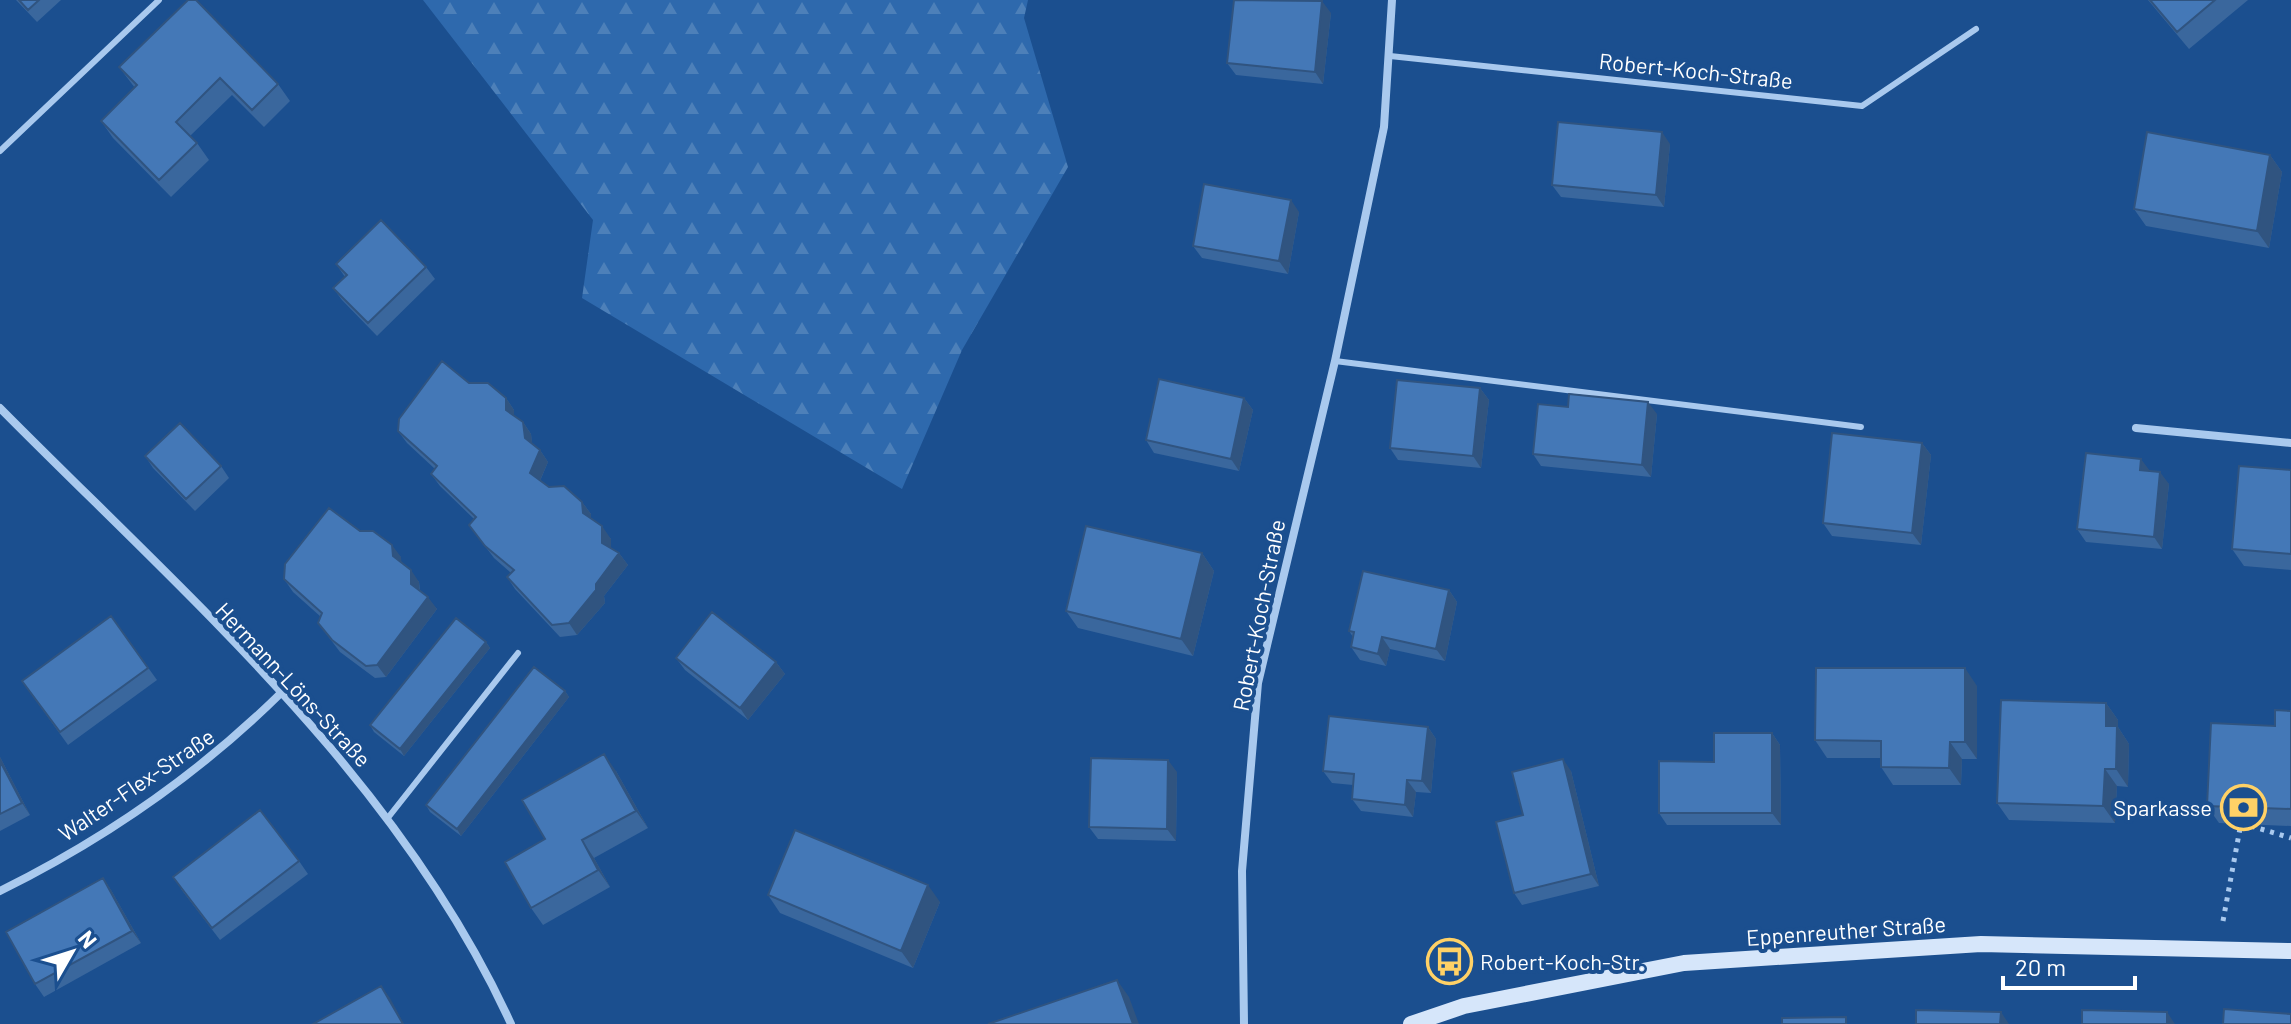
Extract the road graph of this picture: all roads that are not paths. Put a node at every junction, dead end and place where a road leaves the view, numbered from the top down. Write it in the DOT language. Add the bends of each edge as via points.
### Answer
graph roads {
  1 [pos="159,0"];
  2 [pos="1392,0"];
  3 [pos="1976,29"];
  4 [pos="1390,56"];
  5 [pos="0,151"];
  6 [pos="1335,361"];
  7 [pos="0,408"];
  8 [pos="1861,427"];
  9 [pos="2136,428"];
  10 [pos="2291,443"];
  11 [pos="518,653"];
  12 [pos="282,692"];
  13 [pos="387,819"];
  14 [pos="0,891"];
  15 [pos="2291,951"];
  16 [pos="511,1024"];
  17 [pos="1244,1024"];
  18 [pos="1411,1024"];
  1 -- 5 [label="lane"];
  2 -- 4 [label="street, Robert-Koch-Straße"];
  3 -- 4 [label="lane, Robert-Koch-Straße" via="1862,106"];
  4 -- 6 [label="street, Robert-Koch-Straße" via="1384,127"];
  6 -- 8 [label="lane"];
  6 -- 17 [label="street, Robert-Koch-Straße" via="1258,683 1242,871"];
  7 -- 12 [label="street, Hermann-Löns-Straße"];
  9 -- 10 [label="street"];
  11 -- 13 [label="lane"];
  12 -- 13 [label="street, Hermann-Löns-Straße"];
  12 -- 14 [label="street, Walter-Flex-Straße" via="236,737 137,811"];
  13 -- 16 [label="street, Hermann-Löns-Straße" via="463,932"];
  15 -- 18 [label="main road, Eppenreuther Straße" via="1981,944 1684,963 1464,1006"];
}
